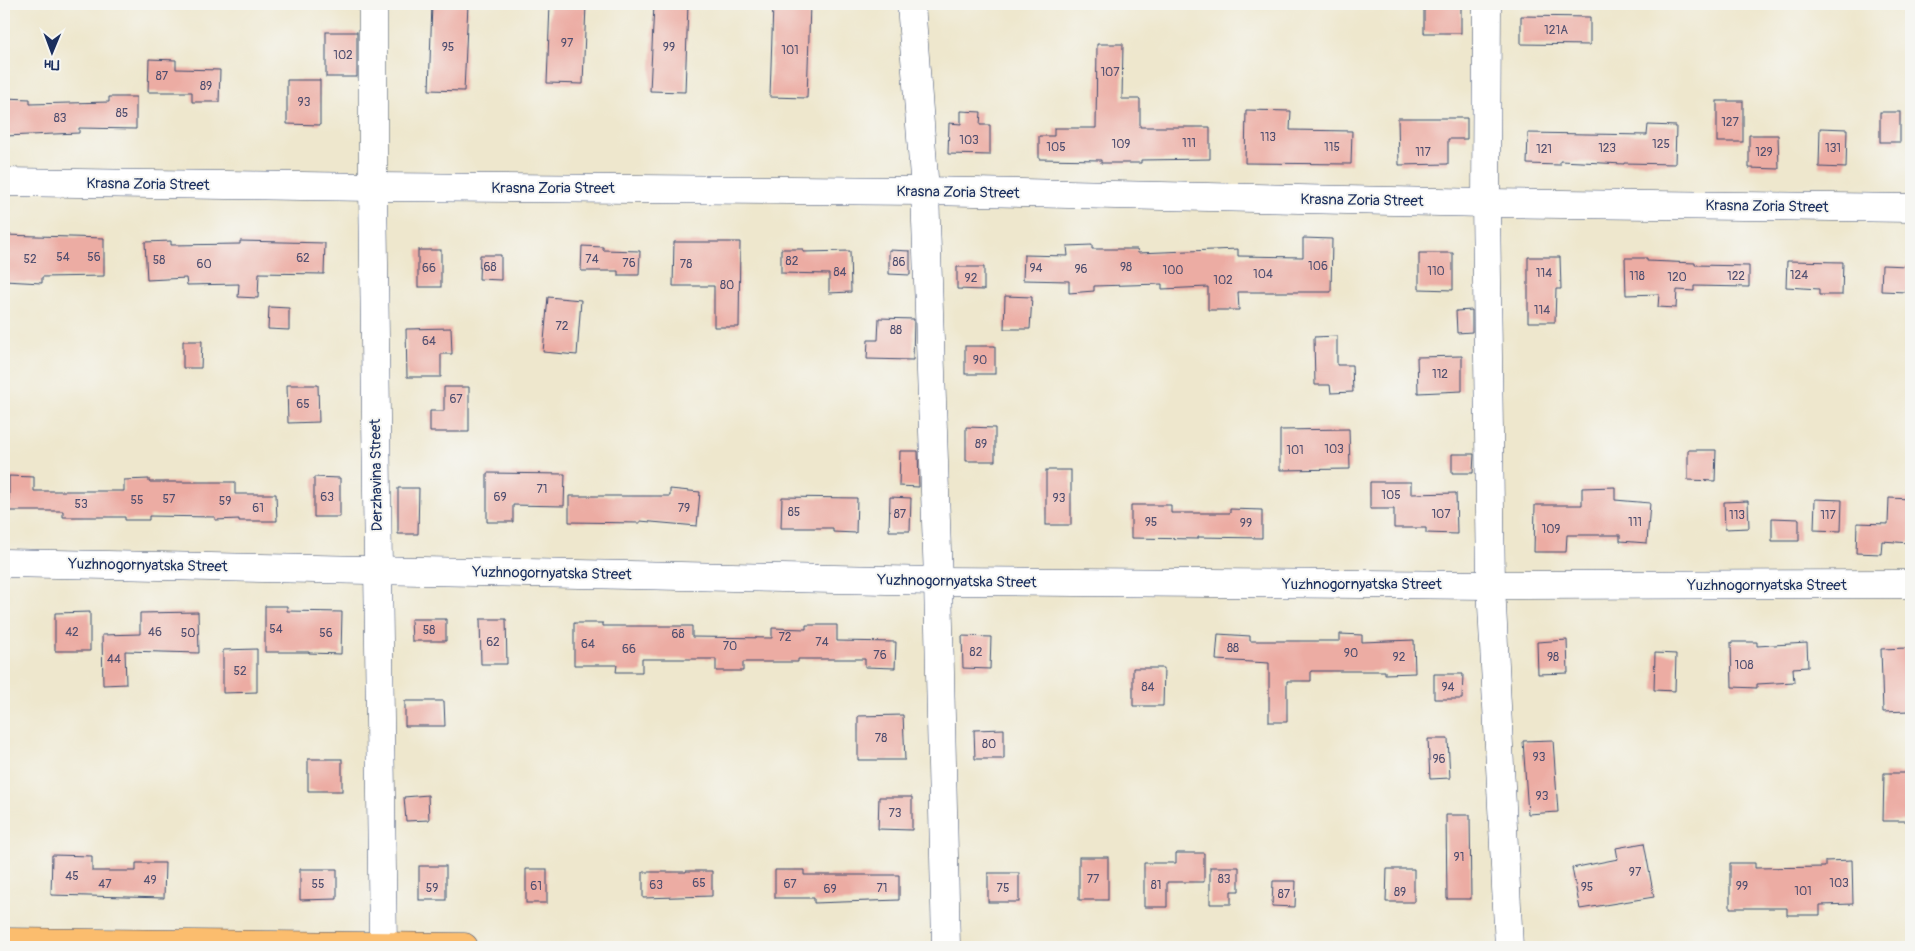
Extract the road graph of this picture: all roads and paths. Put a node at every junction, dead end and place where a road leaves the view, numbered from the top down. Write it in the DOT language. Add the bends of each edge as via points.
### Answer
graph roads {
  1 [pos="373,4"];
  2 [pos="911,4"];
  3 [pos="1487,4"];
  4 [pos="4,182"];
  5 [pos="373,187"];
  6 [pos="925,191"];
  7 [pos="1486,203"];
  8 [pos="1911,208"];
  9 [pos="4,563"];
  10 [pos="378,570"];
  11 [pos="938,581"];
  12 [pos="1911,584"];
  13 [pos="1491,585"];
  14 [pos="4,942"];
  15 [pos="383,947"];
  16 [pos="464,947"];
  17 [pos="946,947"];
  18 [pos="1509,947"];
  1 -- 5 [label="street, Derzhavina Street"];
  2 -- 6 [label="street"];
  3 -- 7 [label="street"];
  4 -- 5 [label="street, Krasna Zoria Street"];
  5 -- 6 [label="street, Krasna Zoria Street"];
  5 -- 10 [label="street, Derzhavina Street"];
  6 -- 7 [label="street, Krasna Zoria Street"];
  6 -- 11 [label="street"];
  7 -- 8 [label="street, Krasna Zoria Street"];
  7 -- 13 [label="street"];
  9 -- 10 [label="street, Yuzhnogornyatska Street"];
  10 -- 11 [label="street, Yuzhnogornyatska Street"];
  10 -- 15 [label="street, Derzhavina Street"];
  11 -- 13 [label="street, Yuzhnogornyatska Street"];
  11 -- 17 [label="street"];
  12 -- 13 [label="street, Yuzhnogornyatska Street"];
  13 -- 18 [label="street"];
  14 -- 15 [label="main road"];
  15 -- 16 [label="main road"];
}
